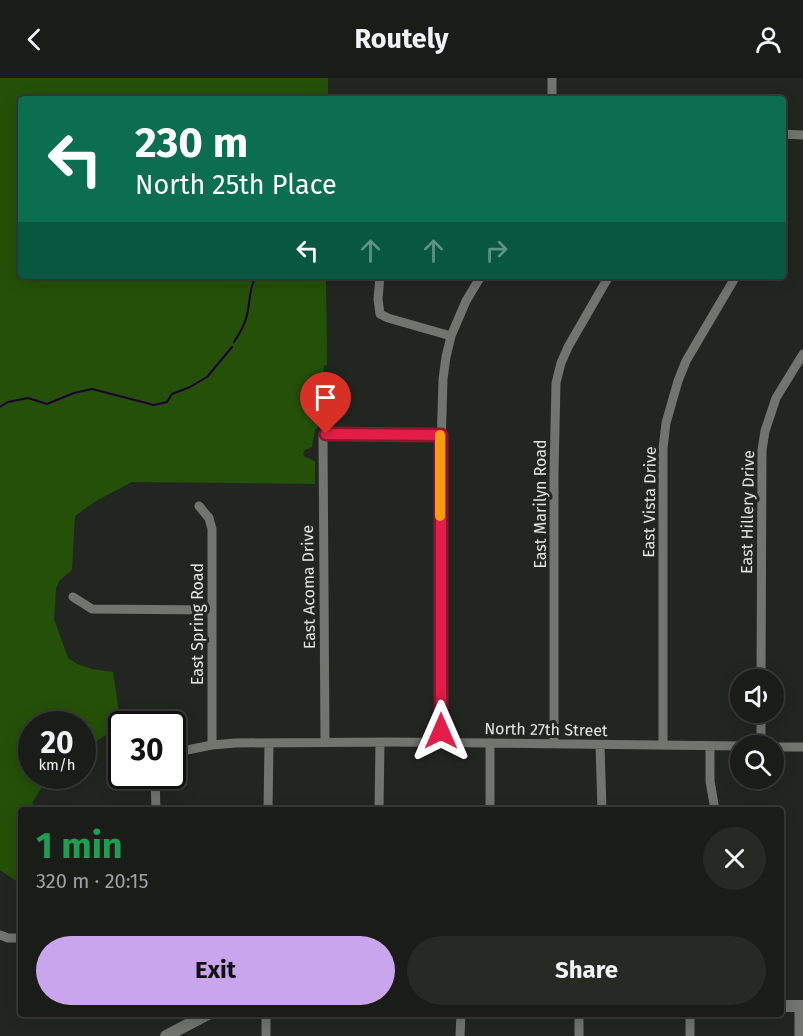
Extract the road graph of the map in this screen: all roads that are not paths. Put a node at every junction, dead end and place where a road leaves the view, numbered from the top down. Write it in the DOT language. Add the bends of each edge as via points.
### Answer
graph roads {
  1 [pos="552,78"];
  2 [pos="552,96"];
  3 [pos="786,135"];
  4 [pos="803,135"];
  5 [pos="380,279"];
  6 [pos="479,279"];
  7 [pos="607,279"];
  8 [pos="734,279"];
  9 [pos="451,336"];
  10 [pos="803,354"];
  11 [pos="441,435"];
  12 [pos="200,506"];
  13 [pos="73,597"];
  14 [pos="212,610"];
  15 [pos="761,669"];
  16 [pos="325,742"];
  17 [pos="380,742"];
  18 [pos="441,742"];
  19 [pos="269,743"];
  20 [pos="490,743"];
  21 [pos="554,744"];
  22 [pos="600,744"];
  23 [pos="212,745"];
  24 [pos="663,746"];
  25 [pos="710,746"];
  26 [pos="730,746"];
  27 [pos="784,747"];
  28 [pos="803,747"];
  29 [pos="186,750"];
  30 [pos="155,789"];
  31 [pos="156,807"];
  32 [pos="268,807"];
  33 [pos="379,807"];
  34 [pos="490,807"];
  35 [pos="602,807"];
  36 [pos="714,807"];
  37 [pos="0,935"];
  38 [pos="18,938"];
  39 [pos="784,1006"];
  40 [pos="801,1006"];
  41 [pos="201,1017"];
  42 [pos="266,1017"];
  43 [pos="461,1017"];
  44 [pos="579,1017"];
  45 [pos="690,1017"];
  46 [pos="166,1036"];
  47 [pos="266,1036"];
  48 [pos="460,1036"];
  49 [pos="579,1036"];
  50 [pos="690,1036"];
  51 [pos="799,1036"];
  1 -- 2 [label="street"];
  3 -- 4 [label="street"];
  5 -- 9 [label="street" via="380,314"];
  6 -- 9 [label="street"];
  7 -- 21 [label="street, East Marilyn Road" via="568,347 556,383"];
  8 -- 24 [label="street, East Vista Drive" via="686,361 666,423"];
  9 -- 11 [label="street" via="443,379"];
  10 -- 15 [label="street, East Hillery Drive" via="776,398 762,450"];
  11 -- 16 [label="street, East Acoma Drive" via="323,437"];
  11 -- 18 [label="street"];
  12 -- 14 [label="street, East Spring Road" via="212,529"];
  13 -- 14 [label="street" via="92,609"];
  14 -- 23 [label="street, East Spring Road"];
  16 -- 17 [label="street, North 27th Street"];
  16 -- 19 [label="street, North 27th Street"];
  17 -- 18 [label="street, North 27th Street"];
  17 -- 33 [label="street"];
  18 -- 20 [label="street, North 27th Street"];
  19 -- 23 [label="street, North 27th Street"];
  19 -- 32 [label="street"];
  20 -- 21 [label="street, North 27th Street"];
  20 -- 34 [label="street"];
  21 -- 22 [label="street, North 27th Street"];
  22 -- 24 [label="street, North 27th Street"];
  22 -- 35 [label="street"];
  23 -- 29 [label="street, North 27th Street"];
  24 -- 25 [label="street, North 27th Street"];
  25 -- 26 [label="street, North 27th Street"];
  25 -- 36 [label="street"];
  27 -- 28 [label="street"];
  30 -- 31 [label="street"];
  37 -- 38 [label="street"];
  39 -- 40 [label="street"];
  40 -- 51 [label="street"];
  41 -- 46 [label="street"];
  42 -- 47 [label="street"];
  43 -- 48 [label="street"];
  44 -- 49 [label="street"];
  45 -- 50 [label="street"];
}
